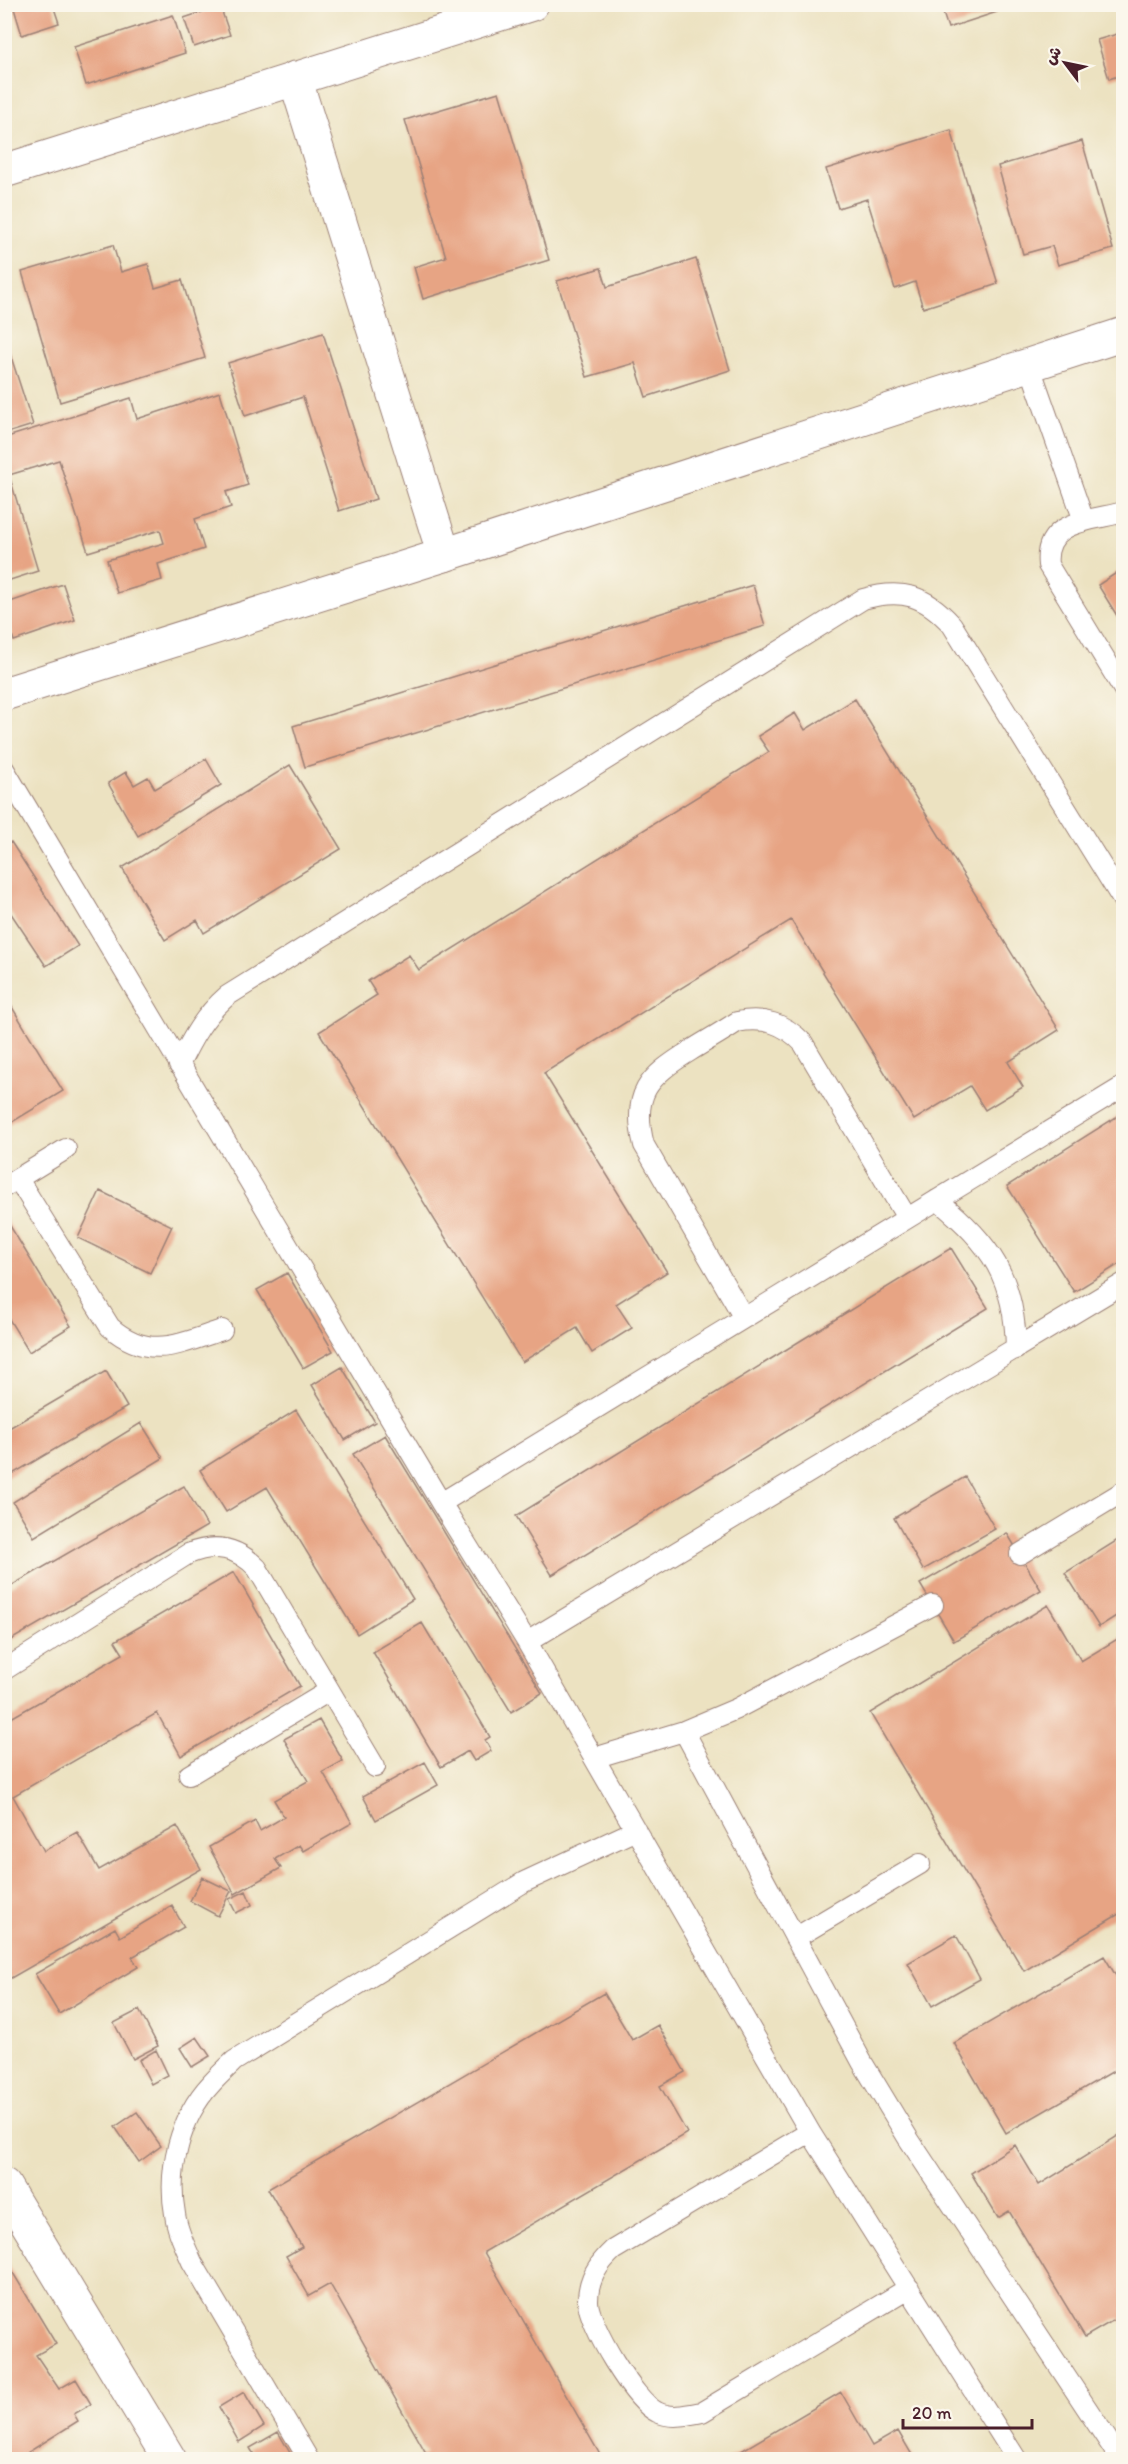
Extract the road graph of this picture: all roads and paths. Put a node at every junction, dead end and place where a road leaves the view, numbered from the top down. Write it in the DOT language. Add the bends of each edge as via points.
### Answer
graph roads {
  1 [pos="532,4"];
  2 [pos="295,78"];
  3 [pos="4,171"];
  4 [pos="1124,334"];
  5 [pos="1029,364"];
  6 [pos="1124,512"];
  7 [pos="1084,521"];
  8 [pos="444,555"];
  9 [pos="1124,690"];
  10 [pos="4,694"];
  11 [pos="4,769"];
  12 [pos="1124,902"];
  13 [pos="179,1065"];
  14 [pos="1124,1086"];
  15 [pos="66,1149"];
  16 [pos="11,1183"];
  17 [pos="937,1200"];
  18 [pos="907,1218"];
  19 [pos="1124,1283"];
  20 [pos="744,1318"];
  21 [pos="222,1330"];
  22 [pos="1016,1349"];
  23 [pos="1124,1491"];
  24 [pos="441,1503"];
  25 [pos="1020,1554"];
  26 [pos="933,1605"];
  27 [pos="527,1642"];
  28 [pos="4,1670"];
  29 [pos="329,1692"];
  30 [pos="684,1731"];
  31 [pos="594,1758"];
  32 [pos="375,1767"];
  33 [pos="189,1774"];
  34 [pos="636,1830"];
  35 [pos="920,1864"];
  36 [pos="795,1938"];
  37 [pos="810,2132"];
  38 [pos="4,2185"];
  39 [pos="909,2288"];
  40 [pos="170,2460"];
  41 [pos="309,2460"];
  42 [pos="1017,2460"];
  43 [pos="1121,2460"];
  1 -- 2 [label="street"];
  2 -- 3 [label="street"];
  2 -- 8 [label="street"];
  4 -- 5 [label="street"];
  5 -- 7 [label="lane"];
  5 -- 8 [label="street"];
  6 -- 7 [label="lane"];
  7 -- 9 [label="lane" via="1055,534 1046,553 1048,565"];
  8 -- 10 [label="street"];
  11 -- 13 [label="lane"];
  12 -- 13 [label="lane" via="951,625 922,599 883,594 863,599 227,996 200,1024"];
  13 -- 24 [label="lane"];
  14 -- 17 [label="lane"];
  15 -- 16 [label="lane"];
  16 -- 21 [label="lane" via="110,1327 122,1337 137,1345 170,1347"];
  17 -- 18 [label="lane"];
  17 -- 22 [label="lane" via="976,1234 991,1254 1011,1300"];
  18 -- 20 [label="lane"];
  18 -- 20 [label="lane" via="803,1043 792,1032 752,1019 737,1022 690,1050 650,1080 641,1104 639,1129 644,1145"];
  19 -- 22 [label="lane"];
  20 -- 24 [label="lane"];
  22 -- 27 [label="lane"];
  23 -- 25 [label="lane"];
  24 -- 27 [label="lane"];
  26 -- 30 [label="lane" via="736,1709"];
  27 -- 31 [label="lane"];
  28 -- 29 [label="lane" via="188,1554 218,1547 247,1557 257,1568"];
  29 -- 32 [label="lane"];
  29 -- 33 [label="lane"];
  30 -- 31 [label="lane"];
  30 -- 36 [label="lane"];
  31 -- 34 [label="lane"];
  34 -- 37 [label="lane"];
  34 -- 41 [label="lane" via="524,1882 234,2061 209,2085 190,2114 178,2146 172,2179 174,2213 181,2238"];
  35 -- 36 [label="lane"];
  36 -- 43 [label="lane" via="908,2138"];
  37 -- 39 [label="lane"];
  37 -- 39 [label="lane" via="613,2250 594,2273 588,2294 590,2317 634,2392 657,2412 671,2416 702,2412"];
  38 -- 40 [label="street"];
  39 -- 42 [label="lane"];
}
